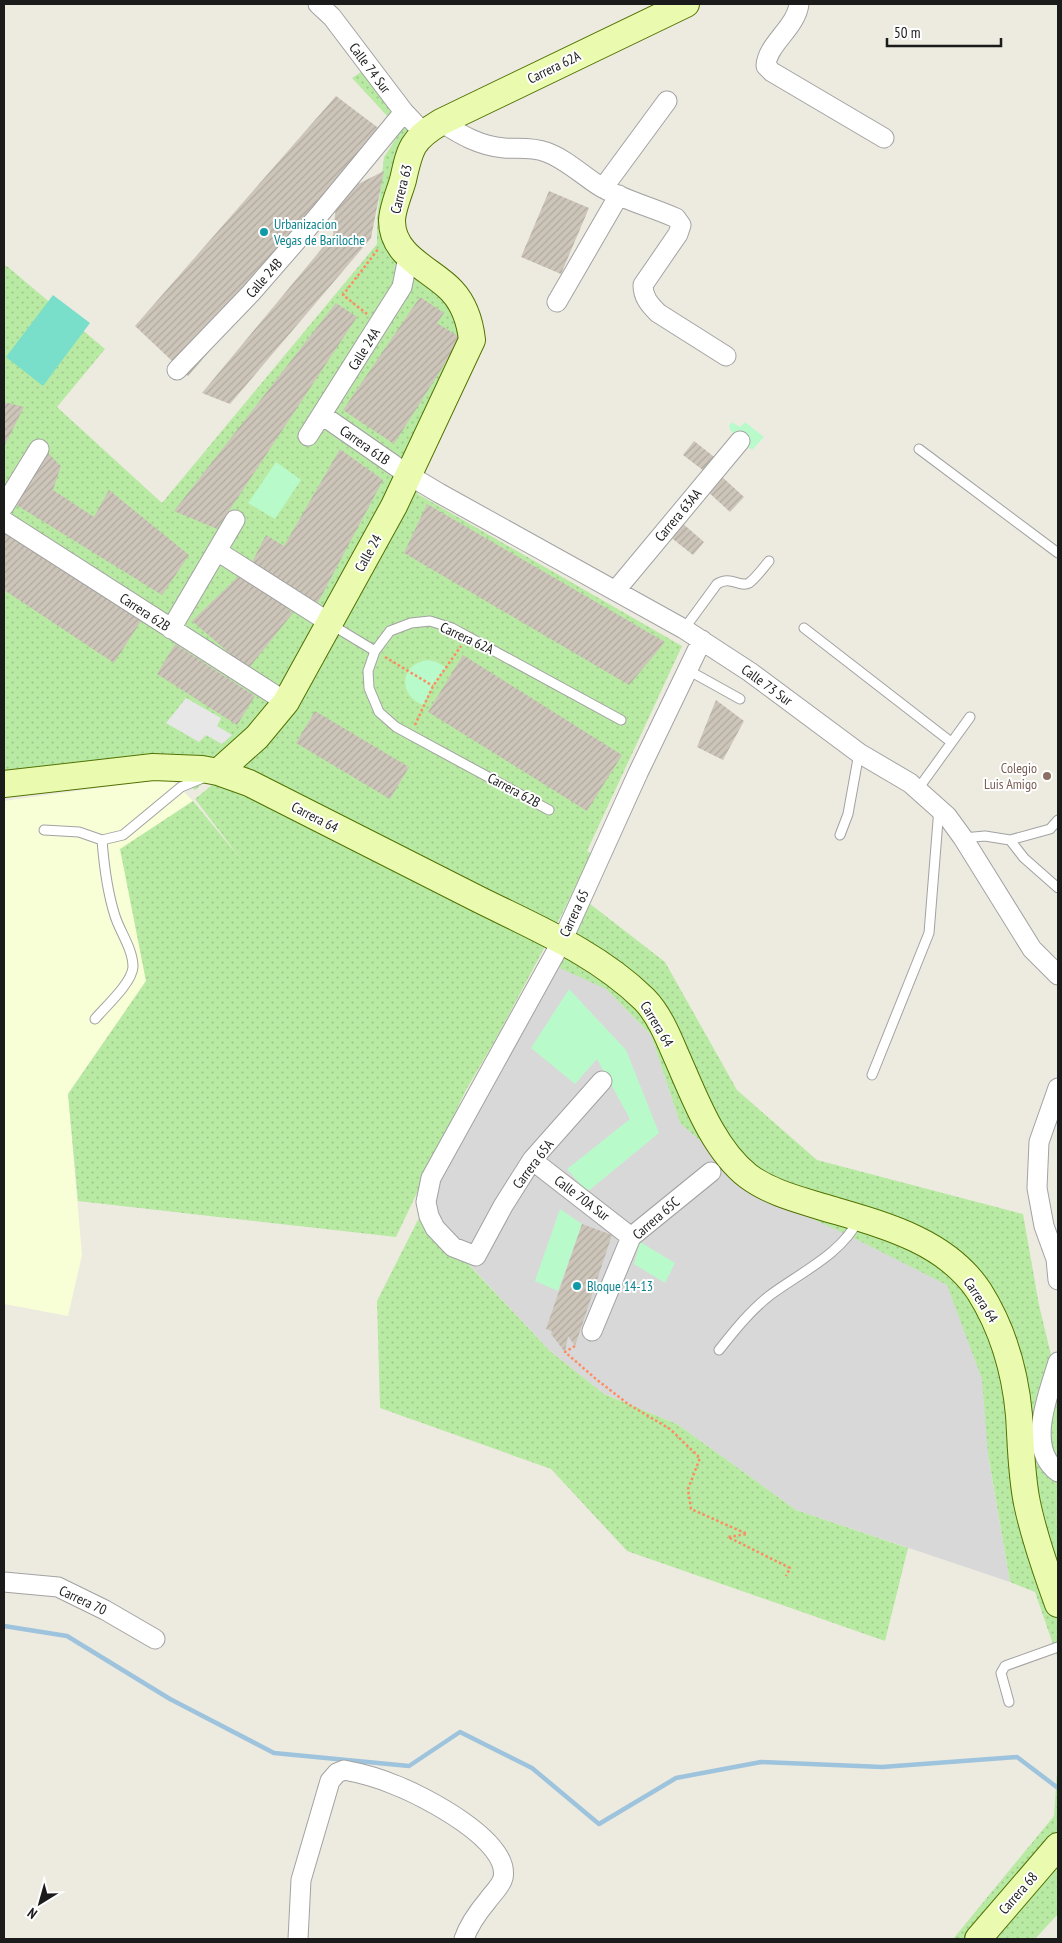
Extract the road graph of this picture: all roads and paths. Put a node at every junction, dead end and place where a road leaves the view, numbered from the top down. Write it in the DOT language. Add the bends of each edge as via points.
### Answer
graph roads {
  1 [pos="318,4"];
  2 [pos="686,4"];
  3 [pos="799,4"];
  4 [pos="667,100"];
  5 [pos="404,112"];
  6 [pos="432,127"];
  7 [pos="884,138"];
  8 [pos="611,192"];
  9 [pos="408,257"];
  10 [pos="558,302"];
  11 [pos="465,310"];
  12 [pos="726,356"];
  13 [pos="177,370"];
  14 [pos="322,415"];
  15 [pos="308,436"];
  16 [pos="740,441"];
  17 [pos="39,449"];
  18 [pos="919,449"];
  19 [pos="407,474"];
  20 [pos="4,506"];
  21 [pos="4,520"];
  22 [pos="235,520"];
  23 [pos="217,551"];
  24 [pos="1058,553"];
  25 [pos="769,561"];
  26 [pos="616,590"];
  27 [pos="330,623"];
  28 [pos="804,628"];
  29 [pos="171,629"];
  30 [pos="684,629"];
  31 [pos="468,637"];
  32 [pos="702,640"];
  33 [pos="375,651"];
  34 [pos="386,658"];
  35 [pos="686,669"];
  36 [pos="433,686"];
  37 [pos="740,699"];
  38 [pos="286,702"];
  39 [pos="970,716"];
  40 [pos="621,720"];
  41 [pos="411,735"];
  42 [pos="951,742"];
  43 [pos="859,753"];
  44 [pos="218,772"];
  45 [pos="4,784"];
  46 [pos="918,789"];
  47 [pos="939,808"];
  48 [pos="549,810"];
  49 [pos="1058,820"];
  50 [pos="44,830"];
  51 [pos="840,835"];
  52 [pos="963,838"];
  53 [pos="102,840"];
  54 [pos="1010,840"];
  55 [pos="1058,888"];
  56 [pos="562,941"];
  57 [pos="1058,975"];
  58 [pos="95,1019"];
  59 [pos="872,1075"];
  60 [pos="602,1081"];
  61 [pos="1058,1088"];
  62 [pos="532,1160"];
  63 [pos="711,1172"];
  64 [pos="859,1218"];
  65 [pos="631,1236"];
  66 [pos="476,1256"];
  67 [pos="1058,1280"];
  68 [pos="592,1331"];
  69 [pos="575,1346"];
  70 [pos="719,1350"];
  71 [pos="1058,1362"];
  72 [pos="1058,1472"];
  73 [pos="786,1576"];
  74 [pos="4,1582"];
  75 [pos="1058,1604"];
  76 [pos="155,1639"];
  77 [pos="1058,1647"];
  78 [pos="1009,1702"];
  79 [pos="1058,1846"];
  80 [pos="298,1939"];
  81 [pos="464,1939"];
  82 [pos="978,1939"];
  1 -- 5 [label="street, Calle 74 Sur" via="332,17"];
  2 -- 6 [label="street, Carrera 62A"];
  3 -- 7 [label="street" via="792,22 766,58 766,66"];
  4 -- 8 [label="street"];
  5 -- 6 [label="street, Calle 74 Sur"];
  5 -- 13 [label="street, Calle 24B" via="251,293"];
  6 -- 8 [label="street, Calle 74 Sur" via="487,145 546,152"];
  6 -- 9 [label="street, Carrera 63" via="416,141 392,221 397,240"];
  8 -- 10 [label="street"];
  8 -- 12 [label="street, Calle 74 Sur" via="676,218 681,225 642,285 643,293 658,313"];
  9 -- 11 [label="street, Carrera 63" via="452,291"];
  9 -- 14 [label="street, Calle 24A" via="402,287"];
  11 -- 19 [label="street, Calle 24" via="471,324 472,340"];
  14 -- 15 [label="street, Calle 24A"];
  14 -- 19 [label="street, Carrera 61B"];
  16 -- 26 [label="street, Carrera 63AA"];
  17 -- 20 [label="street"];
  18 -- 24 [label="lane"];
  19 -- 26 [label="street, Calle 73 Sur"];
  19 -- 27 [label="street, Calle 24" via="394,506"];
  21 -- 29 [label="street, Carrera 62B"];
  22 -- 23 [label="street"];
  23 -- 27 [label="street"];
  23 -- 29 [label="street"];
  25 -- 30 [label="lane" via="748,583 722,580 716,584"];
  26 -- 30 [label="street, Calle 73 Sur"];
  27 -- 33 [label="lane"];
  27 -- 38 [label="street, Calle 24"];
  28 -- 42 [label="lane"];
  29 -- 38 [label="street, Carrera 62B"];
  30 -- 32 [label="street, Calle 73 Sur"];
  31 -- 33 [label="lane, Carrera 62A" via="430,621 411,623 390,631"];
  31 -- 36 [label="path"];
  31 -- 40 [label="lane, Carrera 62A"];
  32 -- 35 [label="street, Carrera 65"];
  32 -- 43 [label="street, Calle 73 Sur"];
  33 -- 41 [label="lane, Carrera 62B" via="368,671 372,696 379,712"];
  34 -- 36 [label="path"];
  35 -- 37 [label="lane"];
  35 -- 56 [label="street, Carrera 65"];
  36 -- 41 [label="path"];
  38 -- 44 [label="street, Calle 24" via="257,737"];
  39 -- 42 [label="lane"];
  41 -- 48 [label="lane, Carrera 62B"];
  42 -- 46 [label="lane"];
  43 -- 46 [label="street, Calle 73 Sur"];
  43 -- 51 [label="lane" via="848,814"];
  44 -- 45 [label="street, Carrera 64" via="187,767 153,767"];
  44 -- 53 [label="lane" via="181,787 123,835"];
  44 -- 56 [label="street, Carrera 64" via="248,783"];
  46 -- 47 [label="street, Calle 73 Sur"];
  47 -- 52 [label="street, Calle 73 Sur"];
  47 -- 59 [label="lane" via="929,933"];
  49 -- 54 [label="lane" via="1050,829"];
  50 -- 53 [label="lane" via="79,832"];
  52 -- 54 [label="lane" via="985,836"];
  52 -- 57 [label="street, Calle 73 Sur" via="1032,949"];
  53 -- 58 [label="lane" via="105,874 115,916 129,948 133,967 128,981"];
  54 -- 55 [label="lane" via="1024,858"];
  56 -- 64 [label="street, Carrera 64" via="621,977 647,1002 665,1031 720,1146 748,1176 783,1196"];
  56 -- 66 [label="street, Carrera 65" via="431,1178 426,1202 435,1228 453,1247"];
  60 -- 62 [label="street, Carrera 65A"];
  61 -- 67 [label="street" via="1039,1142 1037,1188 1044,1226 1056,1259"];
  62 -- 65 [label="street, Calle 70A Sur"];
  62 -- 66 [label="street, Carrera 65A"];
  63 -- 65 [label="street, Carrera 65C"];
  64 -- 70 [label="lane" via="840,1246 767,1298 736,1327"];
  64 -- 75 [label="street, Carrera 64" via="908,1235 957,1265 978,1290 999,1328 1011,1365 1019,1414 1027,1503 1044,1567"];
  65 -- 68 [label="street, Carrera 65C"];
  69 -- 73 [label="path" via="565,1352 628,1404 670,1428 700,1458 688,1488 691,1509 747,1534 728,1537 790,1568"];
  71 -- 72 [label="street" via="1044,1411 1041,1439 1042,1450"];
  74 -- 76 [label="street, Carrera 70" via="58,1587"];
  77 -- 78 [label="lane" via="1002,1669"];
  79 -- 82 [label="street, Carrera 68"];
  80 -- 81 [label="street" via="301,1880 330,1781 344,1770 395,1785 451,1813 498,1854 503,1878 474,1918"];
}
